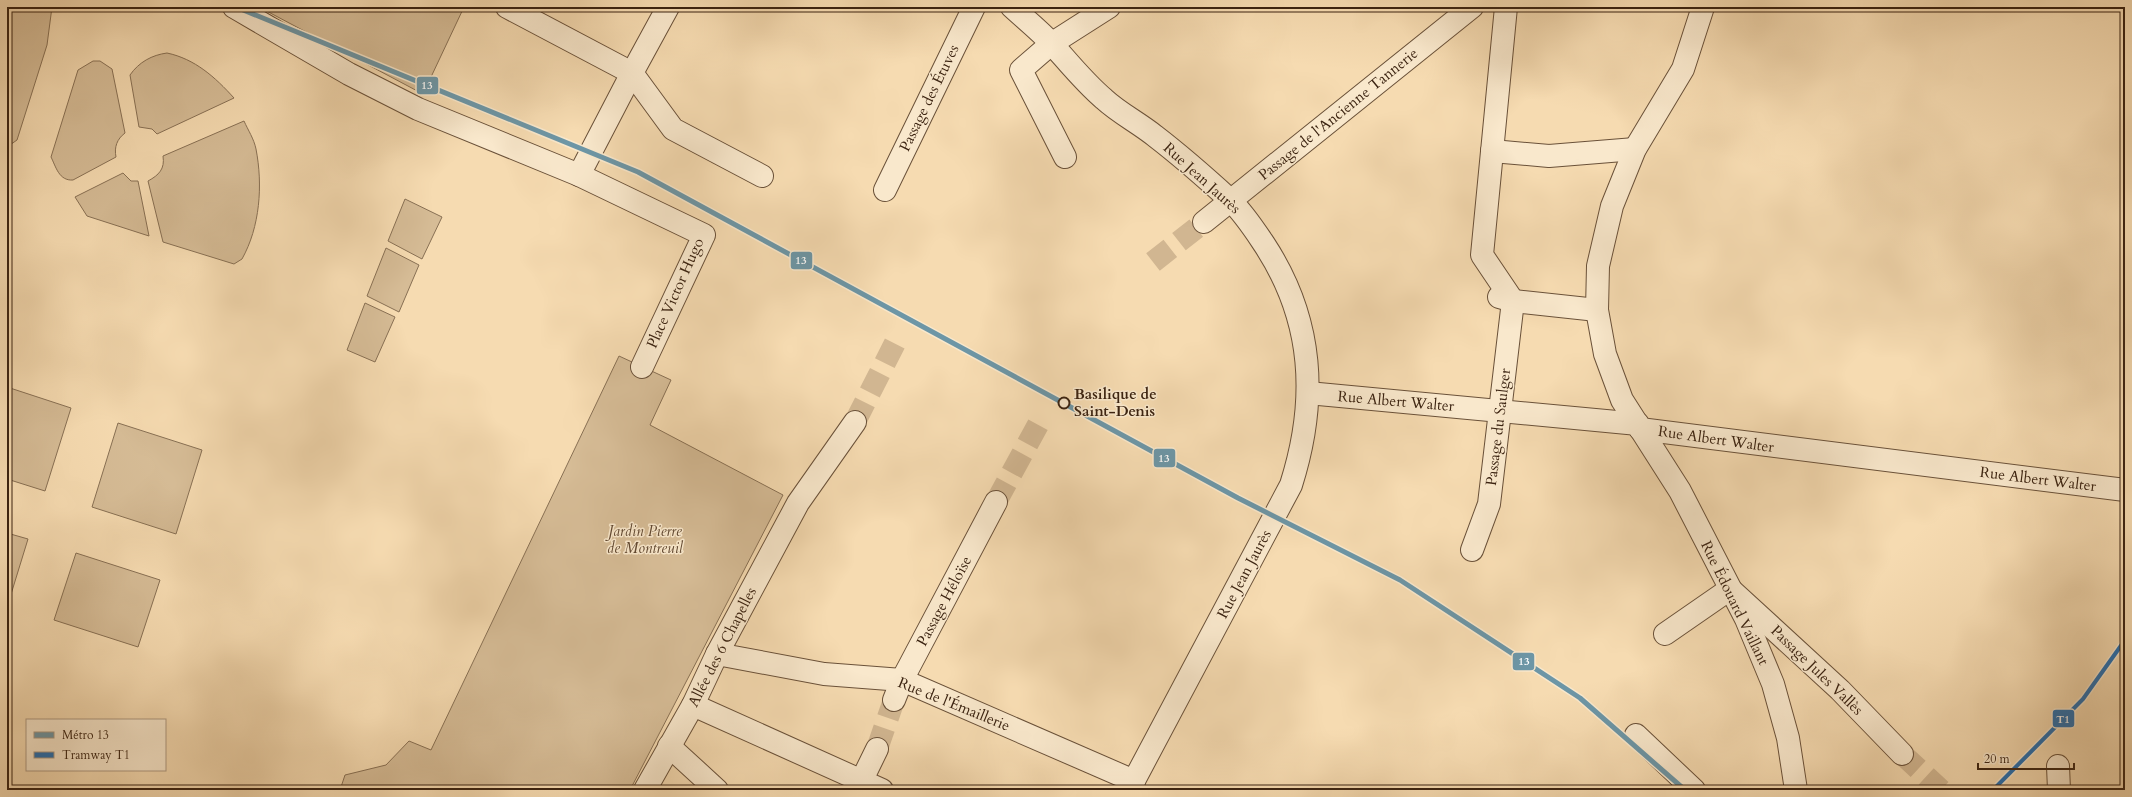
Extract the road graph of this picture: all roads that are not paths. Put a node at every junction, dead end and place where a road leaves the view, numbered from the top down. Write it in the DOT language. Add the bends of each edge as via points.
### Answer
graph roads {
  1 [pos="234,7"];
  2 [pos="507,7"];
  3 [pos="668,7"];
  4 [pos="974,7"];
  5 [pos="1012,7"];
  6 [pos="1109,7"];
  7 [pos="1472,7"];
  8 [pos="1506,7"];
  9 [pos="1703,7"];
  10 [pos="1051,44"];
  11 [pos="632,73"];
  12 [pos="1635,149"];
  13 [pos="1492,151"];
  14 [pos="1065,157"];
  15 [pos="580,175"];
  16 [pos="762,176"];
  17 [pos="885,190"];
  18 [pos="1230,200"];
  19 [pos="1204,222"];
  20 [pos="1491,294"];
  21 [pos="1513,301"];
  22 [pos="1597,310"];
  23 [pos="642,367"];
  24 [pos="1308,393"];
  25 [pos="1499,411"];
  26 [pos="855,422"];
  27 [pos="1639,426"];
  28 [pos="2125,490"];
  29 [pos="996,502"];
  30 [pos="1472,550"];
  31 [pos="1730,589"];
  32 [pos="1665,634"];
  33 [pos="717,654"];
  34 [pos="902,680"];
  35 [pos="894,700"];
  36 [pos="692,705"];
  37 [pos="1636,735"];
  38 [pos="669,746"];
  39 [pos="877,749"];
  40 [pos="1902,754"];
  41 [pos="2058,766"];
  42 [pos="859,785"];
  43 [pos="1132,786"];
  44 [pos="645,790"];
  45 [pos="717,790"];
  46 [pos="882,790"];
  47 [pos="1694,790"];
  48 [pos="1796,790"];
  49 [pos="2059,790"];
  1 -- 15 [label="street, Place Victor Hugo" via="349,74 418,109"];
  2 -- 11 [label="street"];
  3 -- 11 [label="street"];
  4 -- 17 [label="street, Passage des Étuves"];
  5 -- 10 [label="street, Rue Jean Jaurès"];
  6 -- 10 [label="street"];
  7 -- 18 [label="street, Passage de l'Ancienne Tannerie"];
  8 -- 13 [label="street"];
  9 -- 12 [label="street, Rue Édouard Vaillant" via="1683,68"];
  10 -- 14 [label="street" via="1021,70"];
  10 -- 18 [label="street, Rue Jean Jaurès" via="1104,100 1156,136"];
  11 -- 15 [label="street"];
  11 -- 16 [label="street" via="673,129"];
  12 -- 13 [label="street" via="1549,156"];
  12 -- 22 [label="street, Rue Édouard Vaillant" via="1612,206 1598,266"];
  13 -- 21 [label="street" via="1482,255"];
  15 -- 23 [label="street, Place Victor Hugo" via="704,235"];
  18 -- 19 [label="street, Passage de l'Ancienne Tannerie"];
  18 -- 24 [label="street, Rue Jean Jaurès" via="1277,263 1290,293 1307,356"];
  20 -- 21 [label="street"];
  21 -- 22 [label="street"];
  21 -- 25 [label="street, Passage du Saulger"];
  22 -- 27 [label="street, Rue Édouard Vaillant" via="1605,354 1622,400"];
  24 -- 25 [label="street, Rue Albert Walter"];
  24 -- 43 [label="street, Rue Jean Jaurès" via="1301,453 1291,485"];
  25 -- 27 [label="street, Rue Albert Walter"];
  25 -- 30 [label="street, Passage du Saulger" via="1489,504"];
  26 -- 33 [label="street, Allée des 6 Chapelles" via="798,503"];
  27 -- 28 [label="street, Rue Albert Walter"];
  27 -- 31 [label="street, Rue Édouard Vaillant" via="1680,491"];
  29 -- 34 [label="street, Passage Héloïse"];
  31 -- 32 [label="street"];
  31 -- 40 [label="street, Passage Jules Vallès" via="1840,690"];
  31 -- 48 [label="street, Rue Édouard Vaillant" via="1746,619 1773,684 1788,738"];
  33 -- 34 [label="street, Rue de l'Émaillerie" via="824,674"];
  33 -- 36 [label="street, Allée des 6 Chapelles"];
  34 -- 35 [label="street, Passage Héloïse"];
  34 -- 43 [label="street, Rue de l'Émaillerie"];
  36 -- 38 [label="street, Allée des 6 Chapelles"];
  36 -- 42 [label="street"];
  37 -- 47 [label="street"];
  38 -- 44 [label="street, Allée des 6 Chapelles"];
  38 -- 45 [label="street"];
  39 -- 42 [label="street"];
  41 -- 49 [label="street"];
  42 -- 46 [label="street"];
}
